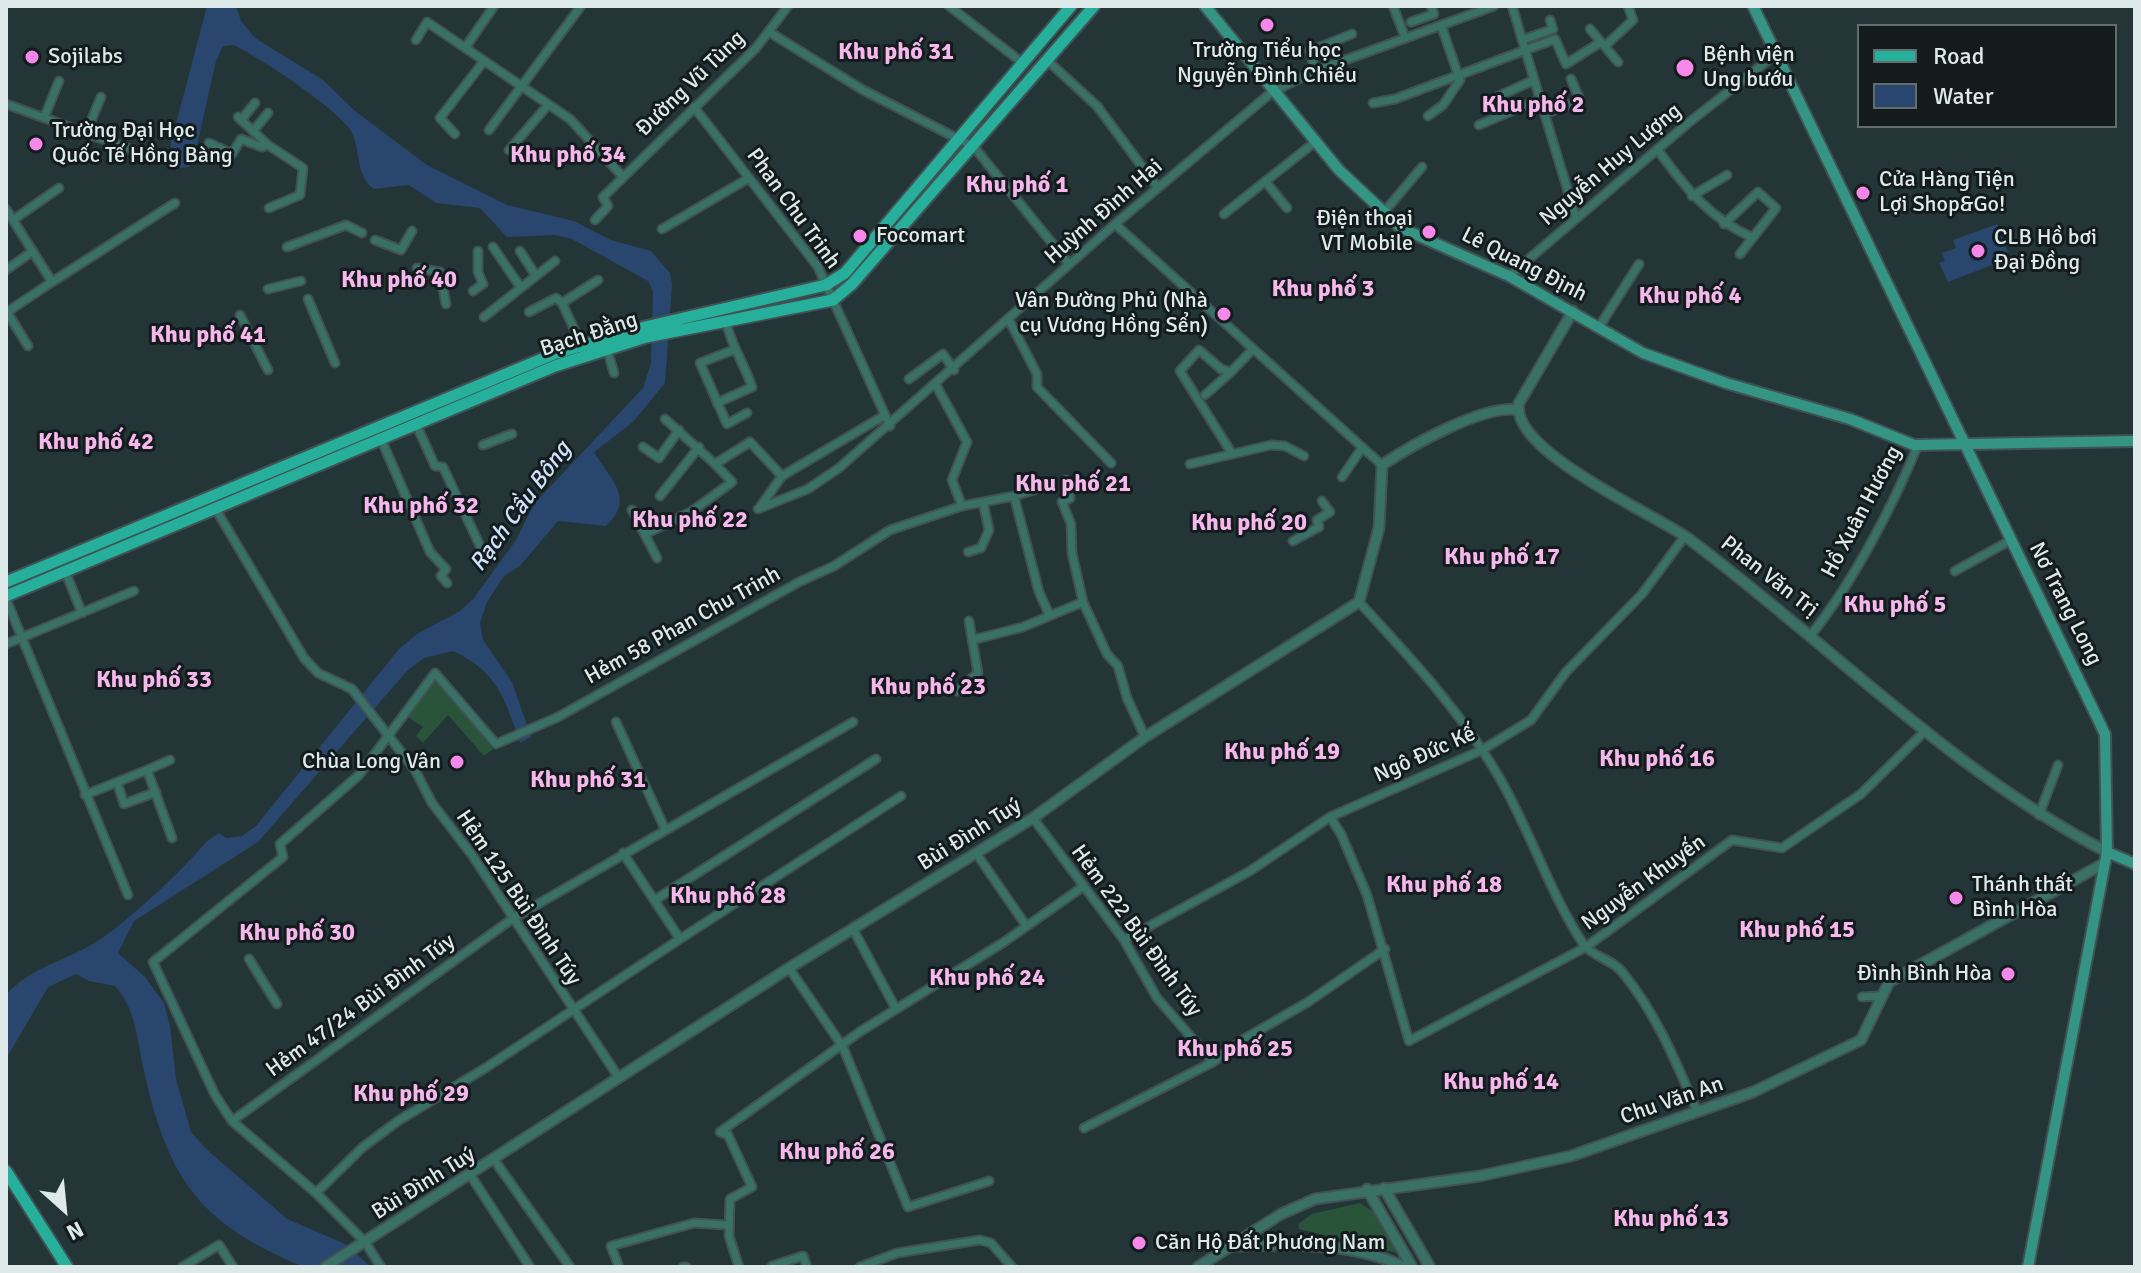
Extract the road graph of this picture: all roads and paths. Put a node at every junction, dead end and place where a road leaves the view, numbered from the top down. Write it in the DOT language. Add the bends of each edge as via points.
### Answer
graph roads {
  1 [pos="494,6"];
  2 [pos="581,6"];
  3 [pos="788,6"];
  4 [pos="949,6"];
  5 [pos="1071,6"];
  6 [pos="1094,6"];
  7 [pos="1205,6"];
  8 [pos="1393,6"];
  9 [pos="1431,6"];
  10 [pos="1494,6"];
  11 [pos="1512,6"];
  12 [pos="1628,6"];
  13 [pos="1753,6"];
  14 [pos="1550,20"];
  15 [pos="1411,22"];
  16 [pos="1441,25"];
  17 [pos="1590,29"];
  18 [pos="769,32"];
  19 [pos="1352,34"];
  20 [pos="1405,37"];
  21 [pos="416,40"];
  22 [pos="1523,44"];
  23 [pos="1603,44"];
  24 [pos="465,48"];
  25 [pos="1776,54"];
  26 [pos="484,61"];
  27 [pos="1048,61"];
  28 [pos="1618,62"];
  29 [pos="1024,64"];
  30 [pos="1315,71"];
  31 [pos="1459,74"];
  32 [pos="1571,79"];
  33 [pos="1534,80"];
  34 [pos="59,81"];
  35 [pos="521,87"];
  36 [pos="1272,92"];
  37 [pos="101,97"];
  38 [pos="1540,99"];
  39 [pos="255,103"];
  40 [pos="1373,103"];
  41 [pos="6,104"];
  42 [pos="548,105"];
  43 [pos="694,107"];
  44 [pos="268,113"];
  45 [pos="1507,113"];
  46 [pos="1545,114"];
  47 [pos="1428,116"];
  48 [pos="44,118"];
  49 [pos="1479,125"];
  50 [pos="254,130"];
  51 [pos="489,130"];
  52 [pos="86,133"];
  53 [pos="455,134"];
  54 [pos="959,138"];
  55 [pos="1315,142"];
  56 [pos="209,143"];
  57 [pos="268,145"];
  58 [pos="974,147"];
  59 [pos="1657,149"];
  60 [pos="509,150"];
  61 [pos="138,152"];
  62 [pos="1422,167"];
  63 [pos="1727,175"];
  64 [pos="623,177"];
  65 [pos="749,178"];
  66 [pos="1265,181"];
  67 [pos="59,188"];
  68 [pos="1158,188"];
  69 [pos="1692,196"];
  70 [pos="175,203"];
  71 [pos="269,208"];
  72 [pos="1287,208"];
  73 [pos="6,209"];
  74 [pos="1384,212"];
  75 [pos="1224,214"];
  76 [pos="1576,218"];
  77 [pos="13,220"];
  78 [pos="595,220"];
  79 [pos="1115,224"];
  80 [pos="1724,224"];
  81 [pos="662,229"];
  82 [pos="412,231"];
  83 [pos="362,233"];
  84 [pos="1751,237"];
  85 [pos="375,240"];
  86 [pos="287,247"];
  87 [pos="493,247"];
  88 [pos="33,251"];
  89 [pos="478,251"];
  90 [pos="520,251"];
  91 [pos="1740,254"];
  92 [pos="555,261"];
  93 [pos="1069,264"];
  94 [pos="1639,264"];
  95 [pos="417,268"];
  96 [pos="6,270"];
  97 [pos="536,276"];
  98 [pos="1509,276"];
  99 [pos="598,280"];
  100 [pos="301,281"];
  101 [pos="52,282"];
  102 [pos="826,285"];
  103 [pos="521,288"];
  104 [pos="268,289"];
  105 [pos="473,291"];
  106 [pos="308,299"];
  107 [pos="833,300"];
  108 [pos="562,303"];
  109 [pos="446,304"];
  110 [pos="1573,311"];
  111 [pos="529,312"];
  112 [pos="240,315"];
  113 [pos="484,317"];
  114 [pos="1009,320"];
  115 [pos="726,321"];
  116 [pos="678,324"];
  117 [pos="1599,327"];
  118 [pos="646,332"];
  119 [pos="28,346"];
  120 [pos="582,346"];
  121 [pos="607,349"];
  122 [pos="1253,349"];
  123 [pos="733,350"];
  124 [pos="335,363"];
  125 [pos="268,370"];
  126 [pos="954,370"];
  127 [pos="1231,372"];
  128 [pos="614,373"];
  129 [pos="909,379"];
  130 [pos="936,385"];
  131 [pos="1205,395"];
  132 [pos="717,403"];
  133 [pos="1518,410"];
  134 [pos="747,413"];
  135 [pos="885,415"];
  136 [pos="665,419"];
  137 [pos="416,424"];
  138 [pos="890,426"];
  139 [pos="679,430"];
  140 [pos="378,433"];
  141 [pos="512,434"];
  142 [pos="1907,440"];
  143 [pos="2135,441"];
  144 [pos="1962,442"];
  145 [pos="1939,443"];
  146 [pos="483,445"];
  147 [pos="1918,445"];
  148 [pos="643,447"];
  149 [pos="699,447"];
  150 [pos="1362,448"];
  151 [pos="1231,452"];
  152 [pos="1304,456"];
  153 [pos="1111,463"];
  154 [pos="715,464"];
  155 [pos="1190,464"];
  156 [pos="1382,465"];
  157 [pos="782,476"];
  158 [pos="1342,477"];
  159 [pos="1066,480"];
  160 [pos="1044,487"];
  161 [pos="660,496"];
  162 [pos="1014,496"];
  163 [pos="1322,501"];
  164 [pos="213,502"];
  165 [pos="983,502"];
  166 [pos="962,506"];
  167 [pos="632,510"];
  168 [pos="645,534"];
  169 [pos="1685,536"];
  170 [pos="2011,540"];
  171 [pos="1293,541"];
  172 [pos="481,548"];
  173 [pos="968,552"];
  174 [pos="657,558"];
  175 [pos="65,571"];
  176 [pos="1955,571"];
  177 [pos="6,582"];
  178 [pos="447,583"];
  179 [pos="134,591"];
  180 [pos="6,597"];
  181 [pos="1083,602"];
  182 [pos="1359,602"];
  183 [pos="82,613"];
  184 [pos="1049,614"];
  185 [pos="969,621"];
  186 [pos="1811,635"];
  187 [pos="22,638"];
  188 [pos="972,640"];
  189 [pos="6,644"];
  190 [pos="957,691"];
  191 [pos="616,722"];
  192 [pos="853,722"];
  193 [pos="1926,730"];
  194 [pos="390,736"];
  195 [pos="1145,737"];
  196 [pos="1482,750"];
  197 [pos="876,759"];
  198 [pos="170,760"];
  199 [pos="2058,765"];
  200 [pos="147,770"];
  201 [pos="117,782"];
  202 [pos="156,792"];
  203 [pos="85,795"];
  204 [pos="901,796"];
  205 [pos="2039,815"];
  206 [pos="1330,817"];
  207 [pos="1033,818"];
  208 [pos="665,829"];
  209 [pos="172,838"];
  210 [pos="2107,852"];
  211 [pos="623,853"];
  212 [pos="976,853"];
  213 [pos="2103,864"];
  214 [pos="2135,864"];
  215 [pos="1084,886"];
  216 [pos="128,895"];
  217 [pos="655,900"];
  218 [pos="512,919"];
  219 [pos="1025,924"];
  220 [pos="853,929"];
  221 [pos="680,939"];
  222 [pos="1124,940"];
  223 [pos="1586,947"];
  224 [pos="1385,949"];
  225 [pos="249,959"];
  226 [pos="789,968"];
  227 [pos="1881,996"];
  228 [pos="1862,997"];
  229 [pos="277,1004"];
  230 [pos="896,1009"];
  231 [pos="570,1010"];
  232 [pos="843,1047"];
  233 [pos="1213,1062"];
  234 [pos="619,1078"];
  235 [pos="1697,1111"];
  236 [pos="232,1121"];
  237 [pos="1084,1128"];
  238 [pos="495,1161"];
  239 [pos="6,1171"];
  240 [pos="471,1176"];
  241 [pos="989,1181"];
  242 [pos="1384,1188"];
  243 [pos="1367,1189"];
  244 [pos="316,1193"];
  245 [pos="727,1225"];
  246 [pos="365,1242"];
  247 [pos="1230,1246"];
  248 [pos="772,1266"];
  249 [pos="67,1267"];
  250 [pos="182,1267"];
  251 [pos="233,1267"];
  252 [pos="325,1267"];
  253 [pos="381,1267"];
  254 [pos="530,1267"];
  255 [pos="570,1267"];
  256 [pos="619,1267"];
  257 [pos="739,1267"];
  258 [pos="807,1267"];
  259 [pos="860,1267"];
  260 [pos="1012,1267"];
  261 [pos="1198,1267"];
  262 [pos="1404,1267"];
  263 [pos="1412,1267"];
  264 [pos="1430,1267"];
  265 [pos="2028,1267"];
  1 -- 24 [label="street"];
  2 -- 35 [label="street"];
  3 -- 18 [label="street, Đường Vũ Tùng"];
  4 -- 29 [label="street"];
  5 -- 29 [label="main road, Bạch Đằng"];
  6 -- 27 [label="main road"];
  7 -- 36 [label="main road, Lê Quang Định"];
  8 -- 20 [label="street"];
  9 -- 15 [label="street" via="1434,14"];
  10 -- 16 [label="street, Huỳnh Đình Hai"];
  11 -- 22 [label="street"];
  12 -- 23 [label="street" via="1633,20"];
  13 -- 25 [label="main road, Nơ Trang Long"];
  14 -- 22 [label="street" via="1553,29"];
  16 -- 20 [label="street, Huỳnh Đình Hai"];
  16 -- 31 [label="street"];
  17 -- 23 [label="street"];
  18 -- 43 [label="street, Đường Vũ Tùng"];
  18 -- 54 [label="street" via="863,90"];
  19 -- 30 [label="street" via="1310,51"];
  20 -- 30 [label="street, Huỳnh Đình Hai"];
  21 -- 24 [label="street" via="427,22"];
  22 -- 23 [label="street" via="1555,39 1566,64"];
  22 -- 31 [label="street"];
  22 -- 33 [label="street"];
  23 -- 28 [label="street"];
  24 -- 26 [label="street"];
  25 -- 59 [label="street, Nguyễn Huy Lượng"];
  25 -- 144 [label="main road, Nơ Trang Long"];
  26 -- 35 [label="street"];
  26 -- 53 [label="street" via="440,118"];
  27 -- 58 [label="main road"];
  27 -- 68 [label="street" via="1097,106"];
  29 -- 54 [label="main road, Bạch Đằng"];
  30 -- 36 [label="street, Huỳnh Đình Hai"];
  31 -- 40 [label="street"];
  31 -- 47 [label="street" via="1456,90"];
  32 -- 46 [label="street" via="1580,100"];
  33 -- 38 [label="street"];
  33 -- 45 [label="street" via="1499,96"];
  34 -- 48 [label="street"];
  35 -- 42 [label="street"];
  35 -- 51 [label="street"];
  36 -- 55 [label="main road, Lê Quang Định"];
  36 -- 68 [label="street, Huỳnh Đình Hai"];
  37 -- 52 [label="street"];
  38 -- 45 [label="street"];
  38 -- 46 [label="street"];
  39 -- 50 [label="street" via="240,118"];
  41 -- 48 [label="street"];
  42 -- 60 [label="street"];
  42 -- 64 [label="street" via="570,119"];
  43 -- 64 [label="street, Đường Vũ Tùng"];
  43 -- 65 [label="street, Phan Chu Trinh"];
  44 -- 50 [label="street"];
  45 -- 49 [label="street"];
  46 -- 76 [label="street"];
  48 -- 52 [label="street"];
  50 -- 57 [label="street"];
  52 -- 61 [label="street"];
  54 -- 58 [label="street"];
  54 -- 102 [label="main road, Bạch Đằng" via="845,273"];
  55 -- 66 [label="street"];
  55 -- 74 [label="main road, Lê Quang Định"];
  56 -- 57 [label="street" via="232,154 241,139"];
  57 -- 71 [label="street" via="303,168 300,195"];
  58 -- 93 [label="street"];
  58 -- 107 [label="main road"];
  59 -- 69 [label="street"];
  59 -- 76 [label="street, Nguyễn Huy Lượng"];
  62 -- 74 [label="street"];
  63 -- 69 [label="street"];
  64 -- 78 [label="street, Đường Vũ Tùng" via="603,197 608,206"];
  65 -- 81 [label="street"];
  65 -- 102 [label="street, Phan Chu Trinh" via="818,267"];
  66 -- 72 [label="street"];
  66 -- 75 [label="street"];
  67 -- 77 [label="street"];
  68 -- 79 [label="street, Huỳnh Đình Hai"];
  69 -- 80 [label="street"];
  70 -- 101 [label="street"];
  73 -- 77 [label="street"];
  74 -- 98 [label="main road, Lê Quang Định" via="1401,228"];
  76 -- 98 [label="street, Nguyễn Huy Lượng"];
  77 -- 88 [label="street"];
  79 -- 93 [label="street, Huỳnh Đình Hai"];
  79 -- 122 [label="street"];
  80 -- 84 [label="street"];
  80 -- 84 [label="street" via="1758,192 1776,208"];
  82 -- 85 [label="street" via="401,250"];
  83 -- 86 [label="street" via="346,225"];
  84 -- 91 [label="street"];
  87 -- 103 [label="street"];
  88 -- 96 [label="street"];
  88 -- 101 [label="street"];
  89 -- 105 [label="street" via="483,284"];
  90 -- 97 [label="street"];
  92 -- 97 [label="street"];
  93 -- 114 [label="street, Huỳnh Đình Hai"];
  94 -- 117 [label="street"];
  95 -- 109 [label="street" via="440,272"];
  97 -- 103 [label="street"];
  98 -- 110 [label="main road, Lê Quang Định"];
  99 -- 108 [label="street"];
  100 -- 104 [label="street"];
  101 -- 119 [label="street" via="7,312"];
  102 -- 107 [label="street, Phan Chu Trinh"];
  102 -- 116 [label="main road, Bạch Đằng"];
  103 -- 113 [label="street"];
  106 -- 124 [label="street"];
  107 -- 115 [label="main road, Bạch Đằng"];
  107 -- 135 [label="street, Phan Chu Trinh"];
  108 -- 111 [label="street" via="556,298"];
  108 -- 120 [label="street"];
  110 -- 117 [label="main road, Lê Quang Định"];
  110 -- 133 [label="street"];
  112 -- 125 [label="street"];
  114 -- 126 [label="street, Huỳnh Đình Hai"];
  114 -- 153 [label="street" via="1037,374 1037,387"];
  115 -- 116 [label="main road, Bạch Đằng"];
  115 -- 123 [label="street"];
  116 -- 118 [label="main road, Bạch Đằng"];
  117 -- 142 [label="main road, Lê Quang Định" via="1643,353"];
  118 -- 120 [label="main road, Bạch Đằng"];
  118 -- 121 [label="main road, Bạch Đằng"];
  120 -- 140 [label="main road, Bạch Đằng"];
  121 -- 128 [label="street"];
  121 -- 137 [label="main road, Bạch Đằng"];
  122 -- 127 [label="street"];
  122 -- 150 [label="street"];
  123 -- 132 [label="street" via="700,363"];
  123 -- 132 [label="street" via="752,387"];
  126 -- 129 [label="street" via="943,354"];
  126 -- 130 [label="street, Huỳnh Đình Hai"];
  127 -- 131 [label="street"];
  127 -- 151 [label="street" via="1199,350 1180,371"];
  130 -- 138 [label="street, Huỳnh Đình Hai"];
  130 -- 166 [label="street" via="967,442 952,480"];
  132 -- 134 [label="street" via="727,424"];
  133 -- 156 [label="street" via="1494,410 1409,447"];
  133 -- 169 [label="street, Phan Văn Trị" via="1531,436 1557,459"];
  135 -- 138 [label="street, Phan Chu Trinh"];
  135 -- 157 [label="street"];
  136 -- 139 [label="street"];
  137 -- 140 [label="main road, Bạch Đằng"];
  137 -- 172 [label="street"];
  138 -- 157 [label="street, Huỳnh Đình Hai" via="821,481 758,509"];
  139 -- 148 [label="street" via="659,458"];
  139 -- 149 [label="street"];
  140 -- 164 [label="main road, Bạch Đằng"];
  140 -- 178 [label="street" via="430,552 446,569 441,576"];
  141 -- 146 [label="street"];
  142 -- 145 [label="main road, Lê Quang Định"];
  142 -- 147 [label="main road, Lê Quang Định"];
  143 -- 144 [label="main road, Lê Quang Định"];
  144 -- 145 [label="main road, Lê Quang Định"];
  144 -- 170 [label="main road, Nơ Trang Long"];
  145 -- 147 [label="main road, Lê Quang Định"];
  147 -- 186 [label="street, Hồ Xuân Hương" via="1870,540"];
  149 -- 154 [label="street"];
  149 -- 161 [label="street"];
  150 -- 156 [label="street"];
  150 -- 158 [label="street"];
  151 -- 152 [label="street" via="1271,445"];
  151 -- 155 [label="street"];
  154 -- 157 [label="street" via="750,442"];
  154 -- 168 [label="street" via="732,482 691,512"];
  156 -- 182 [label="street" via="1379,528"];
  159 -- 181 [label="street" via="1070,498 1062,502 1071,524"];
  160 -- 162 [label="street, Hẻm 58 Phan Chu Trinh"];
  162 -- 165 [label="street, Hẻm 58 Phan Chu Trinh"];
  162 -- 184 [label="street"];
  163 -- 171 [label="street" via="1330,512 1317,520 1319,527"];
  164 -- 175 [label="main road, Bạch Đằng"];
  164 -- 177 [label="main road, Bạch Đằng"];
  164 -- 194 [label="street, Hẻm 125 Bùi Đình Túy" via="304,658 318,673 352,689"];
  165 -- 166 [label="street, Hẻm 58 Phan Chu Trinh"];
  165 -- 173 [label="street" via="989,530 981,548"];
  166 -- 194 [label="street, Hẻm 58 Phan Chu Trinh" via="890,530 834,566 551,720 496,744 435,673"];
  167 -- 168 [label="street"];
  168 -- 174 [label="street"];
  169 -- 186 [label="street, Phan Văn Trị"];
  169 -- 196 [label="street, Ngô Đức Kế" via="1642,594 1566,672 1531,720"];
  170 -- 176 [label="street"];
  170 -- 210 [label="main road, Nơ Trang Long" via="2105,734"];
  175 -- 180 [label="main road, Bạch Đằng"];
  175 -- 183 [label="street"];
  179 -- 183 [label="street"];
  180 -- 187 [label="street"];
  181 -- 184 [label="street"];
  181 -- 195 [label="street" via="1118,666"];
  182 -- 195 [label="street, Bùi Đình Tuý"];
  182 -- 196 [label="street" via="1415,661"];
  183 -- 187 [label="street"];
  184 -- 188 [label="street"];
  185 -- 188 [label="street"];
  186 -- 193 [label="street, Phan Văn Trị"];
  187 -- 189 [label="street"];
  187 -- 203 [label="street"];
  188 -- 190 [label="street" via="978,673"];
  191 -- 208 [label="street"];
  192 -- 208 [label="street, Hẻm 47/24 Bùi Đình Túy"];
  193 -- 205 [label="street, Phan Văn Trị"];
  193 -- 223 [label="street, Nguyễn Khuyến" via="1861,794 1782,848 1732,840"];
  194 -- 218 [label="street, Hẻm 125 Bùi Đình Túy"];
  194 -- 236 [label="street" via="359,775 280,844 283,857 153,962"];
  195 -- 207 [label="street, Bùi Đình Tuý"];
  196 -- 206 [label="street, Ngô Đức Kế"];
  196 -- 223 [label="street"];
  197 -- 217 [label="street"];
  198 -- 200 [label="street"];
  199 -- 205 [label="street"];
  200 -- 201 [label="street"];
  200 -- 202 [label="street"];
  201 -- 202 [label="street" via="124,804"];
  201 -- 203 [label="street"];
  202 -- 209 [label="street"];
  203 -- 216 [label="street"];
  204 -- 221 [label="street"];
  205 -- 210 [label="street, Phan Văn Trị"];
  206 -- 222 [label="street, Ngô Đức Kế" via="1250,871"];
  206 -- 224 [label="street" via="1367,895"];
  207 -- 212 [label="street, Bùi Đình Tuý"];
  207 -- 215 [label="street, Hẻm 222 Bùi Đình Túy"];
  208 -- 211 [label="street, Hẻm 47/24 Bùi Đình Túy"];
  210 -- 213 [label="main road, Nơ Trang Long"];
  210 -- 214 [label="main road, Phan Văn Trị"];
  211 -- 217 [label="street"];
  211 -- 218 [label="street, Hẻm 47/24 Bùi Đình Túy"];
  212 -- 219 [label="street"];
  212 -- 220 [label="street, Bùi Đình Tuý"];
  213 -- 227 [label="street, Chu Văn An" via="1889,982"];
  213 -- 265 [label="main road, Nơ Trang Long"];
  215 -- 219 [label="street"];
  215 -- 222 [label="street, Hẻm 222 Bùi Đình Túy"];
  217 -- 221 [label="street"];
  218 -- 231 [label="street, Hẻm 125 Bùi Đình Túy"];
  218 -- 236 [label="street, Hẻm 47/24 Bùi Đình Túy"];
  219 -- 230 [label="street"];
  220 -- 226 [label="street, Bùi Đình Tuý"];
  220 -- 230 [label="street"];
  221 -- 231 [label="street"];
  222 -- 233 [label="street, Hẻm 222 Bùi Đình Túy" via="1157,998"];
  223 -- 224 [label="street, Nguyễn Khuyến" via="1409,1041"];
  223 -- 235 [label="street" via="1620,968 1642,999"];
  224 -- 233 [label="street"];
  225 -- 229 [label="street"];
  226 -- 232 [label="street"];
  226 -- 234 [label="street, Bùi Đình Tuý"];
  227 -- 228 [label="street"];
  227 -- 235 [label="street, Chu Văn An" via="1861,1040 1753,1092"];
  230 -- 232 [label="street"];
  231 -- 234 [label="street, Hẻm 125 Bùi Đình Túy"];
  231 -- 244 [label="street" via="398,1121"];
  232 -- 241 [label="street" via="908,1207"];
  232 -- 245 [label="street" via="720,1132 728,1135 752,1187 730,1199"];
  233 -- 237 [label="street"];
  234 -- 238 [label="street, Bùi Đình Tuý"];
  235 -- 242 [label="street, Chu Văn An" via="1571,1156 1480,1176"];
  236 -- 244 [label="street"];
  238 -- 240 [label="street, Bùi Đình Tuý"];
  238 -- 255 [label="street"];
  239 -- 249 [label="main road"];
  240 -- 246 [label="street, Bùi Đình Tuý"];
  240 -- 254 [label="street"];
  242 -- 243 [label="street, Chu Văn An"];
  242 -- 264 [label="street"];
  243 -- 247 [label="street, Chu Văn An" via="1315,1199"];
  243 -- 263 [label="street"];
  244 -- 246 [label="street"];
  245 -- 256 [label="street" via="694,1223 611,1246"];
  245 -- 257 [label="street"];
  246 -- 252 [label="street, Bùi Đình Tuý"];
  246 -- 253 [label="street"];
  247 -- 261 [label="street, Chu Văn An"];
  247 -- 262 [label="street" via="1311,1244 1384,1257"];
  248 -- 258 [label="street" via="803,1256"];
  250 -- 251 [label="street" via="219,1245"];
  259 -- 260 [label="street" via="897,1253 980,1240 991,1243"];
}
